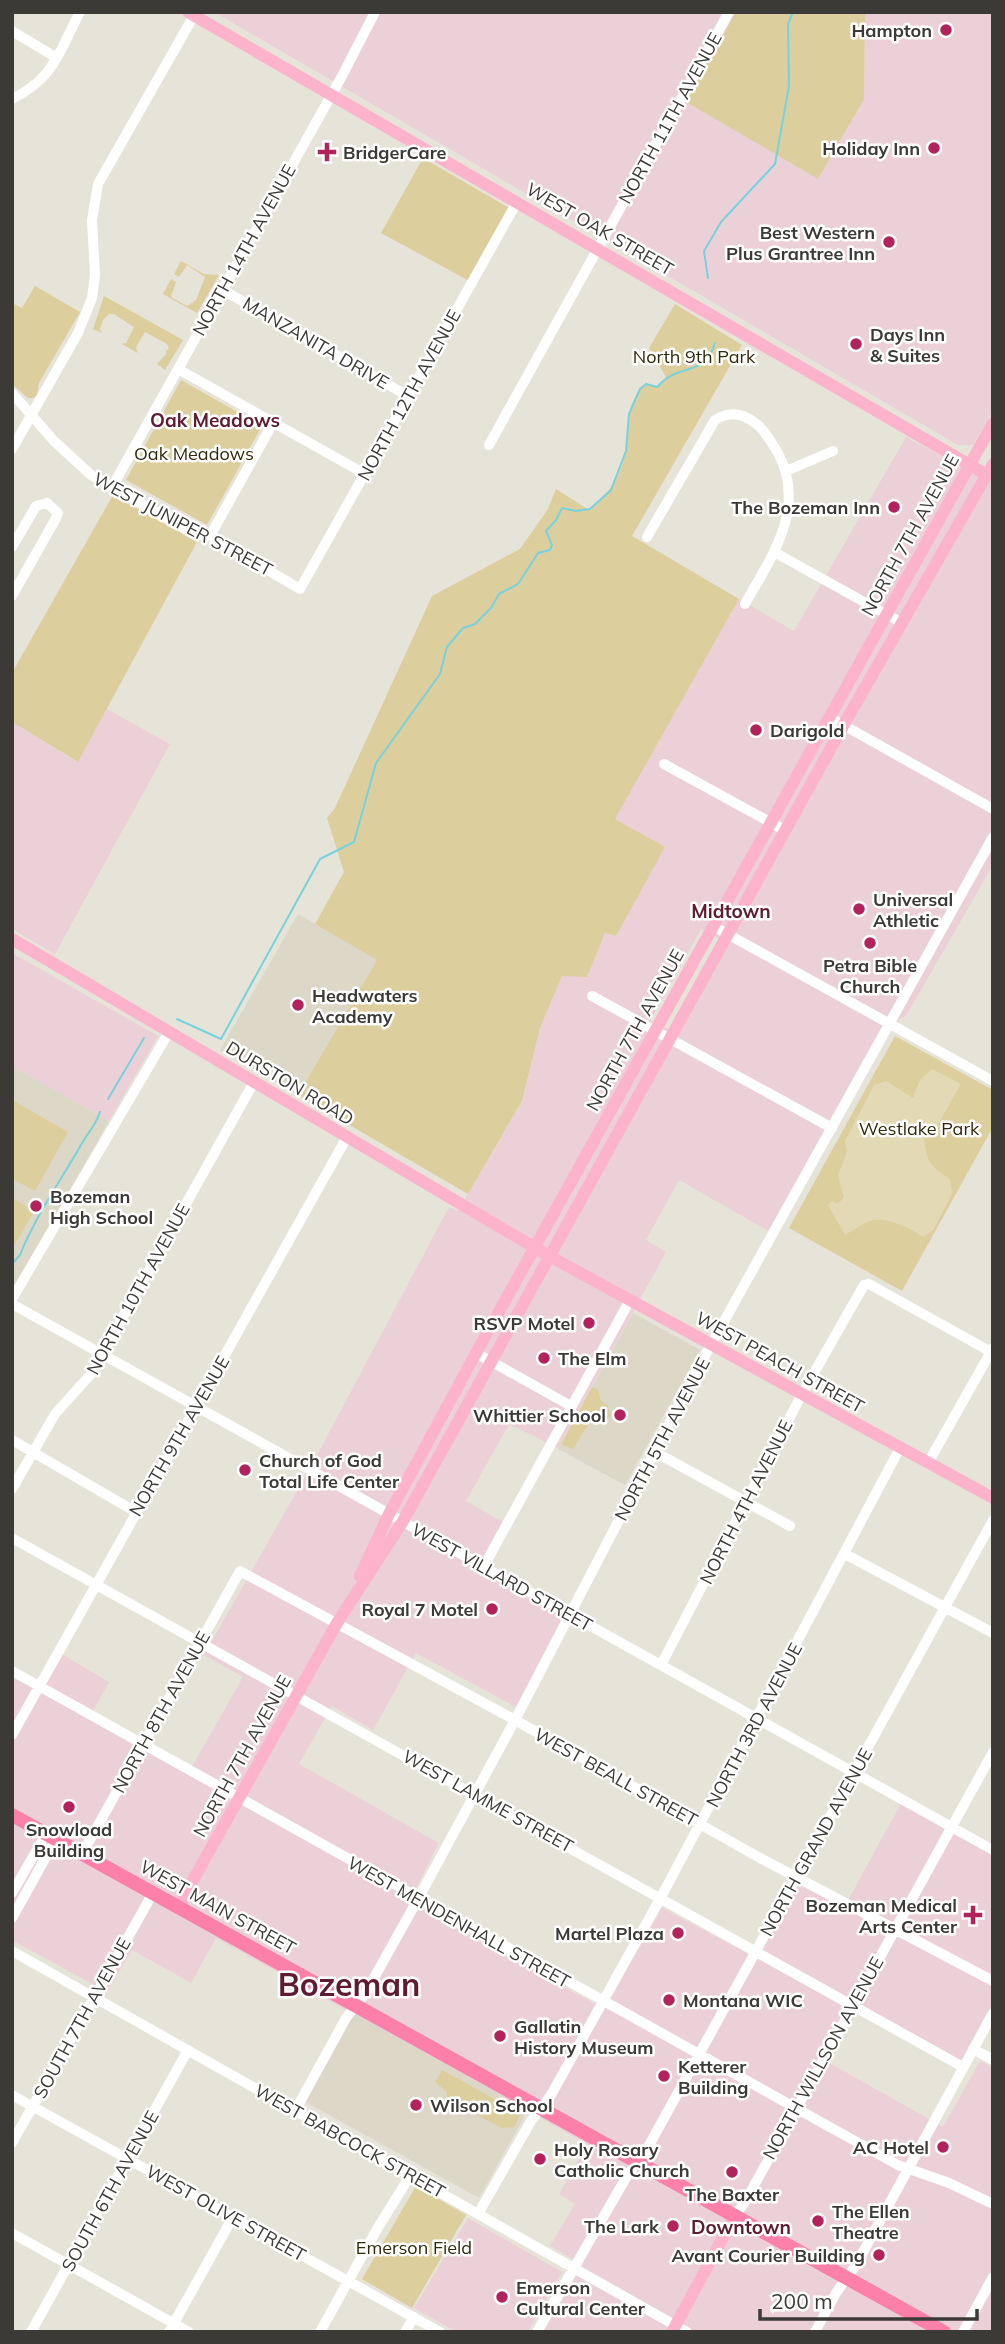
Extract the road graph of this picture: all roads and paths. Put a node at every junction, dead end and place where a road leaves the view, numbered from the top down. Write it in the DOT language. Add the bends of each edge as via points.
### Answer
graph roads {
  1 [pos="80,12"];
  2 [pos="375,12"];
  3 [pos="729,12"];
  4 [pos="192,13"];
  5 [pos="12,31"];
  6 [pos="57,58"];
  7 [pos="331,95"];
  8 [pos="12,99"];
  9 [pos="517,202"];
  10 [pos="597,248"];
  11 [pos="223,290"];
  12 [pos="178,369"];
  13 [pos="12,393"];
  14 [pos="408,396"];
  15 [pos="32,414"];
  16 [pos="273,423"];
  17 [pos="993,423"];
  18 [pos="489,445"];
  19 [pos="12,449"];
  20 [pos="833,451"];
  21 [pos="970,464"];
  22 [pos="786,471"];
  23 [pos="991,472"];
  24 [pos="365,474"];
  25 [pos="112,487"];
  26 [pos="210,536"];
  27 [pos="647,537"];
  28 [pos="12,547"];
  29 [pos="774,552"];
  30 [pos="300,589"];
  31 [pos="12,596"];
  32 [pos="745,604"];
  33 [pos="886,614"];
  34 [pos="902,623"];
  35 [pos="829,717"];
  36 [pos="843,726"];
  37 [pos="664,764"];
  38 [pos="993,808"];
  39 [pos="770,823"];
  40 [pos="786,831"];
  41 [pos="993,837"];
  42 [pos="713,926"];
  43 [pos="730,934"];
  44 [pos="12,940"];
  45 [pos="592,996"];
  46 [pos="891,1024"];
  47 [pos="655,1031"];
  48 [pos="169,1032"];
  49 [pos="671,1040"];
  50 [pos="993,1081"];
  51 [pos="254,1082"];
  52 [pos="832,1128"];
  53 [pos="347,1137"];
  54 [pos="534,1247"];
  55 [pos="550,1256"];
  56 [pos="630,1300"];
  57 [pos="12,1301"];
  58 [pos="712,1345"];
  59 [pos="992,1351"];
  60 [pos="476,1353"];
  61 [pos="103,1354"];
  62 [pos="491,1362"];
  63 [pos="802,1394"];
  64 [pos="197,1406"];
  65 [pos="571,1406"];
  66 [pos="12,1440"];
  67 [pos="900,1448"];
  68 [pos="33,1452"];
  69 [pos="655,1452"];
  70 [pos="929,1463"];
  71 [pos="12,1489"];
  72 [pos="993,1498"];
  73 [pos="747,1502"];
  74 [pos="136,1512"];
  75 [pos="389,1514"];
  76 [pos="993,1520"];
  77 [pos="402,1521"];
  78 [pos="790,1525"];
  79 [pos="12,1538"];
  80 [pos="845,1554"];
  81 [pos="484,1566"];
  82 [pos="240,1571"];
  83 [pos="96,1585"];
  84 [pos="944,1607"];
  85 [pos="570,1614"];
  86 [pos="337,1623"];
  87 [pos="993,1633"];
  88 [pos="200,1642"];
  89 [pos="661,1665"];
  90 [pos="12,1671"];
  91 [pos="39,1686"];
  92 [pos="297,1694"];
  93 [pos="757,1719"];
  94 [pos="515,1720"];
  95 [pos="12,1735"];
  96 [pos="143,1744"];
  97 [pos="993,1752"];
  98 [pos="854,1773"];
  99 [pos="475,1794"];
  100 [pos="239,1798"];
  101 [pos="12,1815"];
  102 [pos="701,1824"];
  103 [pos="951,1827"];
  104 [pos="51,1837"];
  105 [pos="993,1850"];
  106 [pos="82,1854"];
  107 [pos="797,1877"];
  108 [pos="12,1893"];
  109 [pos="153,1893"];
  110 [pos="661,1897"];
  111 [pos="418,1899"];
  112 [pos="178,1907"];
  113 [pos="12,1918"];
  114 [pos="895,1928"];
  115 [pos="12,1951"];
  116 [pos="757,1951"];
  117 [pos="993,1981"];
  118 [pos="94,1997"];
  119 [pos="603,2001"];
  120 [pos="356,2006"];
  121 [pos="852,2006"];
  122 [pos="993,2013"];
  123 [pos="973,2049"];
  124 [pos="188,2050"];
  125 [pos="699,2055"];
  126 [pos="993,2060"];
  127 [pos="963,2067"];
  128 [pos="12,2095"];
  129 [pos="33,2106"];
  130 [pos="540,2108"];
  131 [pos="795,2108"];
  132 [pos="295,2111"];
  133 [pos="12,2143"];
  134 [pos="128,2159"];
  135 [pos="636,2162"];
  136 [pos="908,2168"];
  137 [pos="410,2176"];
  138 [pos="993,2204"];
  139 [pos="478,2214"];
  140 [pos="233,2217"];
  141 [pos="734,2217"];
  142 [pos="12,2233"];
  143 [pos="70,2265"];
  144 [pos="574,2268"];
  145 [pos="993,2277"];
  146 [pos="846,2279"];
  147 [pos="349,2281"];
  148 [pos="414,2317"];
  149 [pos="171,2327"];
  150 [pos="678,2330"];
  151 [pos="31,2332"];
  152 [pos="189,2332"];
  153 [pos="320,2332"];
  154 [pos="405,2332"];
  155 [pos="440,2332"];
  156 [pos="537,2332"];
  157 [pos="815,2332"];
  158 [pos="944,2332"];
  159 [pos="963,2332"];
  1 -- 6 [label="street"];
  2 -- 7 [label="street, NORTH 14TH AVENUE"];
  3 -- 10 [label="street, NORTH 11TH AVENUE"];
  4 -- 7 [label="main road, WEST OAK STREET"];
  4 -- 15 [label="street" via="98,184 92,220 92,298 78,333"];
  5 -- 6 [label="street"];
  6 -- 8 [label="street" via="41,81"];
  7 -- 9 [label="main road, WEST OAK STREET"];
  7 -- 11 [label="street, NORTH 14TH AVENUE"];
  9 -- 10 [label="main road, WEST OAK STREET"];
  9 -- 14 [label="street, NORTH 12TH AVENUE"];
  10 -- 18 [label="street, NORTH 11TH AVENUE"];
  10 -- 21 [label="main road, WEST OAK STREET"];
  11 -- 12 [label="street, NORTH 14TH AVENUE"];
  11 -- 14 [label="street, MANZANITA DRIVE"];
  12 -- 16 [label="street"];
  12 -- 25 [label="street, NORTH 14TH AVENUE"];
  13 -- 15 [label="street, WEST JUNIPER STREET"];
  14 -- 24 [label="street, NORTH 12TH AVENUE"];
  15 -- 19 [label="street"];
  15 -- 25 [label="street, WEST JUNIPER STREET" via="74,461"];
  16 -- 24 [label="street"];
  16 -- 26 [label="street"];
  17 -- 21 [label="main road, NORTH 7TH AVENUE"];
  20 -- 22 [label="street"];
  21 -- 23 [label="main road, WEST OAK STREET"];
  21 -- 33 [label="main road, NORTH 7TH AVENUE"];
  22 -- 27 [label="street" via="767,433 739,413 725,414 715,420"];
  22 -- 29 [label="street" via="790,502"];
  23 -- 34 [label="main road, NORTH 7TH AVENUE"];
  24 -- 30 [label="street, NORTH 12TH AVENUE"];
  25 -- 26 [label="street, WEST JUNIPER STREET" via="194,534"];
  26 -- 30 [label="street, WEST JUNIPER STREET"];
  28 -- 31 [label="street" via="36,506 47,503 53,507 58,513 55,520"];
  29 -- 32 [label="street"];
  29 -- 33 [label="street"];
  33 -- 34 [label="street"];
  33 -- 35 [label="main road, NORTH 7TH AVENUE"];
  34 -- 36 [label="main road, NORTH 7TH AVENUE"];
  35 -- 36 [label="street"];
  35 -- 39 [label="main road, NORTH 7TH AVENUE"];
  36 -- 38 [label="street"];
  36 -- 40 [label="main road, NORTH 7TH AVENUE"];
  37 -- 39 [label="street"];
  39 -- 40 [label="street"];
  39 -- 42 [label="main road, NORTH 7TH AVENUE"];
  40 -- 43 [label="main road, NORTH 7TH AVENUE"];
  41 -- 46 [label="street, NORTH 5TH AVENUE"];
  42 -- 43 [label="street"];
  42 -- 47 [label="main road, NORTH 7TH AVENUE"];
  43 -- 46 [label="street"];
  43 -- 49 [label="main road, NORTH 7TH AVENUE"];
  44 -- 48 [label="main road, DURSTON ROAD"];
  45 -- 47 [label="street"];
  46 -- 50 [label="street"];
  46 -- 52 [label="street, NORTH 5TH AVENUE"];
  47 -- 49 [label="street"];
  47 -- 54 [label="main road, NORTH 7TH AVENUE"];
  48 -- 51 [label="main road, DURSTON ROAD"];
  48 -- 57 [label="street"];
  49 -- 52 [label="street"];
  49 -- 55 [label="main road, NORTH 7TH AVENUE"];
  51 -- 53 [label="main road, DURSTON ROAD"];
  51 -- 61 [label="street, NORTH 10TH AVENUE"];
  52 -- 58 [label="street, NORTH 5TH AVENUE"];
  53 -- 54 [label="main road, DURSTON ROAD"];
  53 -- 64 [label="street, NORTH 9TH AVENUE"];
  54 -- 55 [label="main road, DURSTON ROAD"];
  54 -- 60 [label="main road, NORTH 7TH AVENUE"];
  55 -- 56 [label="main road, WEST PEACH STREET"];
  55 -- 62 [label="main road, NORTH 7TH AVENUE"];
  56 -- 58 [label="main road, WEST PEACH STREET"];
  56 -- 65 [label="street"];
  57 -- 61 [label="street, WEST VILLARD STREET"];
  58 -- 63 [label="main road, WEST PEACH STREET"];
  58 -- 69 [label="street, NORTH 5TH AVENUE"];
  59 -- 63 [label="street, NORTH 4TH AVENUE" via="869,1284 860,1289"];
  59 -- 70 [label="street"];
  60 -- 62 [label="street"];
  60 -- 75 [label="main road, NORTH 7TH AVENUE"];
  61 -- 64 [label="street, WEST VILLARD STREET"];
  61 -- 68 [label="street, NORTH 10TH AVENUE" via="61,1405"];
  62 -- 65 [label="street"];
  62 -- 77 [label="main road, NORTH 7TH AVENUE"];
  63 -- 67 [label="main road, WEST PEACH STREET"];
  63 -- 73 [label="street, NORTH 4TH AVENUE"];
  64 -- 74 [label="street, NORTH 9TH AVENUE"];
  64 -- 75 [label="street, WEST VILLARD STREET"];
  65 -- 81 [label="street"];
  66 -- 68 [label="street"];
  67 -- 70 [label="main road, WEST PEACH STREET"];
  67 -- 80 [label="street, NORTH 3RD AVENUE"];
  68 -- 71 [label="street, NORTH 10TH AVENUE"];
  68 -- 74 [label="street"];
  69 -- 73 [label="street"];
  69 -- 85 [label="street, NORTH 5TH AVENUE"];
  70 -- 72 [label="main road, WEST PEACH STREET"];
  73 -- 78 [label="street"];
  73 -- 89 [label="street, NORTH 4TH AVENUE"];
  74 -- 83 [label="street, NORTH 9TH AVENUE"];
  75 -- 77 [label="street, WEST VILLARD STREET"];
  75 -- 86 [label="main road, NORTH 7TH AVENUE"];
  76 -- 84 [label="street, NORTH GRAND AVENUE"];
  77 -- 81 [label="street, WEST VILLARD STREET"];
  77 -- 86 [label="main road, NORTH 7TH AVENUE"];
  79 -- 83 [label="street, WEST LAMME STREET"];
  80 -- 84 [label="street"];
  80 -- 93 [label="street, NORTH 3RD AVENUE"];
  81 -- 85 [label="street, WEST VILLARD STREET"];
  82 -- 86 [label="street, WEST BEALL STREET"];
  82 -- 88 [label="street, NORTH 8TH AVENUE"];
  83 -- 88 [label="street, WEST LAMME STREET"];
  83 -- 91 [label="street, NORTH 9TH AVENUE"];
  84 -- 87 [label="street"];
  84 -- 98 [label="street, NORTH GRAND AVENUE"];
  85 -- 89 [label="street, WEST VILLARD STREET"];
  85 -- 94 [label="street, NORTH 5TH AVENUE"];
  86 -- 92 [label="main road, NORTH 7TH AVENUE"];
  86 -- 94 [label="street, WEST BEALL STREET"];
  88 -- 92 [label="street, WEST LAMME STREET"];
  88 -- 96 [label="street, NORTH 8TH AVENUE"];
  89 -- 93 [label="street, WEST VILLARD STREET"];
  90 -- 91 [label="street, WEST MENDENHALL STREET"];
  91 -- 95 [label="street, NORTH 9TH AVENUE"];
  91 -- 96 [label="street, WEST MENDENHALL STREET"];
  92 -- 99 [label="street, WEST LAMME STREET"];
  92 -- 100 [label="main road, NORTH 7TH AVENUE"];
  93 -- 98 [label="street, WEST VILLARD STREET"];
  93 -- 102 [label="street, NORTH 3RD AVENUE"];
  94 -- 99 [label="street, NORTH 5TH AVENUE"];
  94 -- 102 [label="street, WEST BEALL STREET"];
  96 -- 100 [label="street, WEST MENDENHALL STREET"];
  96 -- 106 [label="street, NORTH 8TH AVENUE"];
  97 -- 103 [label="street, NORTH WILLSON AVENUE"];
  98 -- 103 [label="street, WEST VILLARD STREET"];
  98 -- 107 [label="street, NORTH GRAND AVENUE"];
  99 -- 110 [label="street, WEST LAMME STREET"];
  99 -- 111 [label="street, NORTH 5TH AVENUE"];
  100 -- 111 [label="street, WEST MENDENHALL STREET"];
  100 -- 112 [label="main road, NORTH 7TH AVENUE"];
  101 -- 104 [label="highway, WEST MAIN STREET"];
  102 -- 107 [label="street, WEST BEALL STREET"];
  102 -- 110 [label="street, NORTH 3RD AVENUE"];
  103 -- 105 [label="street, WEST VILLARD STREET"];
  103 -- 114 [label="street, NORTH WILLSON AVENUE"];
  104 -- 106 [label="highway, WEST MAIN STREET"];
  104 -- 108 [label="street"];
  104 -- 113 [label="street"];
  106 -- 109 [label="highway, WEST MAIN STREET"];
  107 -- 114 [label="street, WEST BEALL STREET"];
  107 -- 116 [label="street, NORTH GRAND AVENUE"];
  109 -- 112 [label="highway, WEST MAIN STREET"];
  109 -- 118 [label="street, SOUTH 7TH AVENUE"];
  110 -- 116 [label="street, WEST LAMME STREET"];
  110 -- 119 [label="street, NORTH 3RD AVENUE"];
  111 -- 119 [label="street, WEST MENDENHALL STREET"];
  111 -- 120 [label="street, NORTH 5TH AVENUE"];
  112 -- 120 [label="highway, WEST MAIN STREET"];
  114 -- 117 [label="street, WEST BEALL STREET"];
  114 -- 121 [label="street, NORTH WILLSON AVENUE"];
  115 -- 118 [label="street, WEST BABCOCK STREET"];
  116 -- 121 [label="street, WEST LAMME STREET"];
  116 -- 125 [label="street, NORTH GRAND AVENUE"];
  118 -- 124 [label="street, WEST BABCOCK STREET"];
  118 -- 129 [label="street, SOUTH 7TH AVENUE"];
  119 -- 125 [label="street, WEST MENDENHALL STREET"];
  119 -- 130 [label="street, NORTH 3RD AVENUE"];
  120 -- 130 [label="highway, WEST MAIN STREET"];
  120 -- 132 [label="street, NORTH 5TH AVENUE"];
  121 -- 127 [label="street, WEST LAMME STREET"];
  121 -- 131 [label="street, NORTH WILLSON AVENUE"];
  122 -- 123 [label="street"];
  123 -- 126 [label="street"];
  123 -- 127 [label="street"];
  124 -- 132 [label="street, WEST BABCOCK STREET"];
  124 -- 134 [label="street, SOUTH 6TH AVENUE"];
  125 -- 131 [label="street, WEST MENDENHALL STREET"];
  125 -- 135 [label="street, NORTH GRAND AVENUE"];
  127 -- 136 [label="street"];
  128 -- 129 [label="street, WEST OLIVE STREET"];
  129 -- 133 [label="street, SOUTH 7TH AVENUE"];
  129 -- 134 [label="street, WEST OLIVE STREET"];
  130 -- 135 [label="highway, WEST MAIN STREET"];
  130 -- 139 [label="street, NORTH 3RD AVENUE"];
  131 -- 136 [label="street, WEST MENDENHALL STREET"];
  131 -- 141 [label="street, NORTH WILLSON AVENUE"];
  132 -- 137 [label="street, WEST BABCOCK STREET"];
  134 -- 140 [label="street, WEST OLIVE STREET"];
  134 -- 143 [label="street, SOUTH 6TH AVENUE"];
  135 -- 141 [label="highway, WEST MAIN STREET"];
  135 -- 144 [label="street, NORTH GRAND AVENUE"];
  136 -- 138 [label="street, WEST MENDENHALL STREET"];
  136 -- 146 [label="street"];
  137 -- 139 [label="street, WEST BABCOCK STREET"];
  137 -- 147 [label="street"];
  139 -- 144 [label="street, WEST BABCOCK STREET"];
  140 -- 147 [label="street, WEST OLIVE STREET"];
  140 -- 149 [label="street"];
  141 -- 146 [label="highway, WEST MAIN STREET"];
  141 -- 150 [label="main road"];
  142 -- 143 [label="street"];
  143 -- 149 [label="street"];
  143 -- 151 [label="street, SOUTH 6TH AVENUE"];
  144 -- 150 [label="street, WEST BABCOCK STREET"];
  144 -- 156 [label="street, NORTH GRAND AVENUE"];
  145 -- 159 [label="street"];
  146 -- 157 [label="street"];
  146 -- 158 [label="highway, WEST MAIN STREET"];
  147 -- 148 [label="street, WEST OLIVE STREET"];
  147 -- 153 [label="street"];
  148 -- 154 [label="street"];
  148 -- 155 [label="street, WEST OLIVE STREET"];
  149 -- 152 [label="street"];
}
